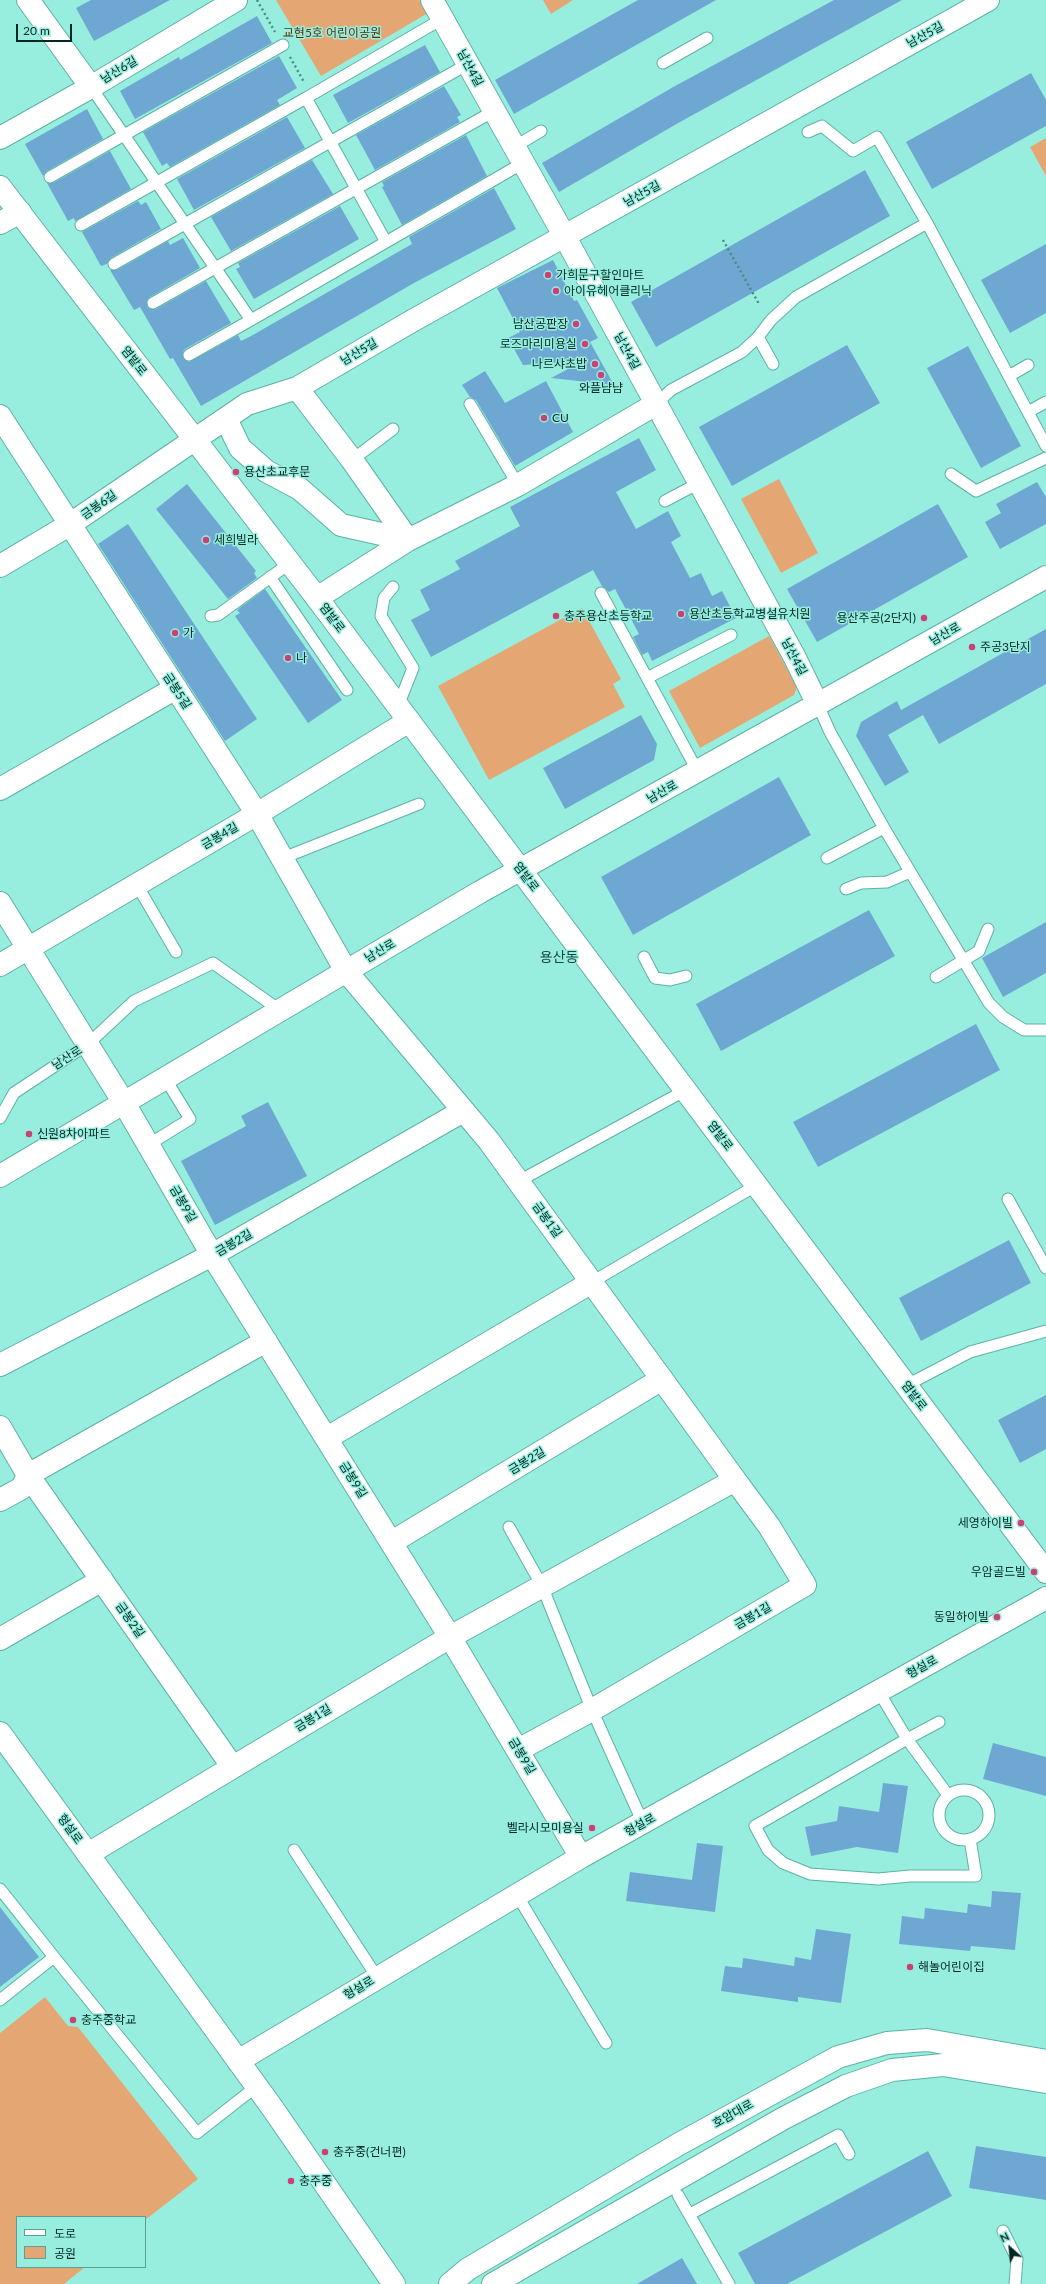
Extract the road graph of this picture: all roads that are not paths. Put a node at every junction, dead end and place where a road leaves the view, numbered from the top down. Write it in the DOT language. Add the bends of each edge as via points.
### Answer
graph roads {
  1 [pos="28,0"];
  2 [pos="236,0"];
  3 [pos="988,0"];
  4 [pos="439,6"];
  5 [pos="707,38"];
  6 [pos="283,45"];
  7 [pos="663,63"];
  8 [pos="468,64"];
  9 [pos="91,87"];
  10 [pos="306,98"];
  11 [pos="494,111"];
  12 [pos="541,131"];
  13 [pos="808,132"];
  14 [pos="124,135"];
  15 [pos="0,138"];
  16 [pos="329,141"];
  17 [pos="518,155"];
  18 [pos="50,177"];
  19 [pos="157,183"];
  20 [pos="0,187"];
  21 [pos="356,188"];
  22 [pos="20,212"];
  23 [pos="0,223"];
  24 [pos="927,223"];
  25 [pos="184,224"];
  26 [pos="81,225"];
  27 [pos="565,237"];
  28 [pos="386,242"];
  29 [pos="114,264"];
  30 [pos="215,268"];
  31 [pos="153,303"];
  32 [pos="250,320"];
  33 [pos="758,337"];
  34 [pos="189,355"];
  35 [pos="773,364"];
  36 [pos="1028,365"];
  37 [pos="1009,376"];
  38 [pos="297,388"];
  39 [pos="1046,402"];
  40 [pos="470,404"];
  41 [pos="656,404"];
  42 [pos="1028,412"];
  43 [pos="0,416"];
  44 [pos="226,419"];
  45 [pos="393,429"];
  46 [pos="194,439"];
  47 [pos="1046,446"];
  48 [pos="1046,458"];
  49 [pos="352,460"];
  50 [pos="951,474"];
  51 [pos="699,484"];
  52 [pos="518,485"];
  53 [pos="666,501"];
  54 [pos="69,525"];
  55 [pos="408,540"];
  56 [pos="290,563"];
  57 [pos="0,566"];
  58 [pos="270,577"];
  59 [pos="1046,577"];
  60 [pos="393,587"];
  61 [pos="601,594"];
  62 [pos="317,598"];
  63 [pos="211,616"];
  64 [pos="731,635"];
  65 [pos="647,678"];
  66 [pos="176,688"];
  67 [pos="347,690"];
  68 [pos="818,705"];
  69 [pos="404,714"];
  70 [pos="698,772"];
  71 [pos="0,789"];
  72 [pos="419,804"];
  73 [pos="257,814"];
  74 [pos="884,828"];
  75 [pos="283,858"];
  76 [pos="828,858"];
  77 [pos="521,869"];
  78 [pos="910,872"];
  79 [pos="137,885"];
  80 [pos="846,889"];
  81 [pos="0,903"];
  82 [pos="988,929"];
  83 [pos="29,949"];
  84 [pos="176,952"];
  85 [pos="644,957"];
  86 [pos="963,961"];
  87 [pos="0,965"];
  88 [pos="346,971"];
  89 [pos="686,976"];
  90 [pos="936,976"];
  91 [pos="281,1011"];
  92 [pos="1046,1030"];
  93 [pos="88,1044"];
  94 [pos="165,1078"];
  95 [pos="686,1090"];
  96 [pos="124,1103"];
  97 [pos="463,1111"];
  98 [pos="0,1118"];
  99 [pos="148,1145"];
  100 [pos="0,1176"];
  101 [pos="519,1181"];
  102 [pos="757,1185"];
  103 [pos="1008,1199"];
  104 [pos="212,1255"];
  105 [pos="1046,1268"];
  106 [pos="592,1282"];
  107 [pos="1046,1331"];
  108 [pos="266,1340"];
  109 [pos="0,1365"];
  110 [pos="662,1379"];
  111 [pos="906,1385"];
  112 [pos="0,1427"];
  113 [pos="327,1438"];
  114 [pos="28,1475"];
  115 [pos="735,1480"];
  116 [pos="0,1500"];
  117 [pos="509,1527"];
  118 [pos="392,1542"];
  119 [pos="1046,1572"];
  120 [pos="102,1580"];
  121 [pos="542,1586"];
  122 [pos="1046,1598"];
  123 [pos="450,1637"];
  124 [pos="0,1639"];
  125 [pos="879,1692"];
  126 [pos="592,1710"];
  127 [pos="939,1722"];
  128 [pos="0,1733"];
  129 [pos="907,1739"];
  130 [pos="518,1750"];
  131 [pos="232,1766"];
  132 [pos="948,1795"];
  133 [pos="643,1823"];
  134 [pos="970,1839"];
  135 [pos="294,1850"];
  136 [pos="88,1854"];
  137 [pos="582,1857"];
  138 [pos="0,1889"];
  139 [pos="517,1895"];
  140 [pos="54,1957"];
  141 [pos="376,1977"];
  142 [pos="0,2000"];
  143 [pos="606,2043"];
  144 [pos="238,2061"];
  145 [pos="1046,2061"];
  146 [pos="1046,2082"];
  147 [pos="257,2086"];
  148 [pos="849,2154"];
  149 [pos="681,2185"];
  150 [pos="690,2214"];
  151 [pos="1003,2232"];
  152 [pos="394,2284"];
  153 [pos="450,2284"];
  154 [pos="493,2284"];
  155 [pos="729,2284"];
  156 [pos="1015,2284"];
  1 -- 9 [label="street"];
  2 -- 9 [label="street, 남산6길"];
  3 -- 27 [label="street, 남산5길"];
  4 -- 8 [label="street, 남산4길"];
  4 -- 10 [label="lane"];
  5 -- 7 [label="lane"];
  6 -- 14 [label="lane"];
  8 -- 11 [label="street, 남산4길"];
  8 -- 16 [label="lane"];
  9 -- 14 [label="lane"];
  9 -- 15 [label="street, 남산6길"];
  10 -- 16 [label="lane"];
  10 -- 19 [label="lane"];
  11 -- 17 [label="street, 남산4길"];
  11 -- 21 [label="lane"];
  12 -- 17 [label="lane"];
  13 -- 24 [label="lane" via="822,126 853,151 877,137"];
  14 -- 18 [label="lane"];
  14 -- 19 [label="lane"];
  16 -- 21 [label="lane"];
  16 -- 25 [label="lane"];
  17 -- 27 [label="street, 남산4길"];
  17 -- 28 [label="lane"];
  19 -- 25 [label="lane"];
  19 -- 26 [label="lane"];
  20 -- 22 [label="street, 염밭로"];
  21 -- 28 [label="lane"];
  21 -- 30 [label="lane"];
  22 -- 23 [label="street"];
  22 -- 46 [label="street, 염밭로"];
  24 -- 33 [label="lane" via="796,297 771,320"];
  24 -- 37 [label="lane"];
  25 -- 29 [label="lane"];
  25 -- 30 [label="lane"];
  27 -- 38 [label="street, 남산5길"];
  27 -- 41 [label="street, 남산4길"];
  28 -- 32 [label="lane"];
  30 -- 31 [label="lane"];
  30 -- 32 [label="lane"];
  32 -- 34 [label="lane"];
  33 -- 35 [label="lane"];
  33 -- 41 [label="lane" via="742,352 671,390"];
  36 -- 37 [label="lane"];
  37 -- 42 [label="lane"];
  38 -- 44 [label="street, 남산5길" via="247,404"];
  38 -- 49 [label="street"];
  39 -- 42 [label="lane"];
  40 -- 52 [label="lane"];
  41 -- 51 [label="street, 남산4길"];
  41 -- 52 [label="street"];
  42 -- 47 [label="lane"];
  43 -- 54 [label="street, 금봉5길"];
  44 -- 46 [label="street, 남산5길"];
  44 -- 55 [label="street" via="240,448 266,471 300,489 341,525"];
  45 -- 49 [label="lane"];
  46 -- 54 [label="street, 금봉6길"];
  46 -- 56 [label="street, 염밭로"];
  48 -- 50 [label="lane" via="976,491"];
  49 -- 55 [label="street"];
  51 -- 53 [label="lane"];
  51 -- 68 [label="street, 남산4길" via="794,656"];
  52 -- 55 [label="street"];
  54 -- 57 [label="street, 금봉6길"];
  54 -- 66 [label="street, 금봉5길"];
  55 -- 62 [label="street"];
  56 -- 58 [label="lane"];
  56 -- 62 [label="street, 염밭로"];
  58 -- 63 [label="lane" via="218,615"];
  58 -- 67 [label="lane"];
  59 -- 68 [label="street, 남산로"];
  60 -- 69 [label="lane" via="384,598 381,616 413,668"];
  61 -- 65 [label="lane"];
  62 -- 69 [label="street, 염밭로"];
  64 -- 65 [label="lane"];
  65 -- 70 [label="lane"];
  66 -- 71 [label="street"];
  66 -- 73 [label="street, 금봉5길"];
  68 -- 70 [label="street, 남산로"];
  68 -- 74 [label="lane" via="830,732"];
  69 -- 73 [label="street, 금봉4길"];
  69 -- 77 [label="street, 염밭로"];
  70 -- 77 [label="street, 남산로"];
  72 -- 75 [label="lane"];
  73 -- 75 [label="street, 금봉5길"];
  73 -- 79 [label="street, 금봉4길"];
  74 -- 76 [label="lane"];
  74 -- 78 [label="lane"];
  75 -- 88 [label="street, 금봉5길"];
  77 -- 88 [label="street, 남산로"];
  77 -- 95 [label="street, 염밭로"];
  78 -- 80 [label="lane" via="887,882 861,883"];
  78 -- 86 [label="lane"];
  79 -- 83 [label="street, 금봉4길"];
  79 -- 84 [label="lane"];
  81 -- 83 [label="street"];
  82 -- 86 [label="lane" via="979,951"];
  83 -- 87 [label="street, 금봉4길"];
  83 -- 93 [label="street"];
  85 -- 89 [label="lane" via="655,978 670,980"];
  86 -- 90 [label="lane"];
  86 -- 92 [label="lane" via="989,1003 1003,1017 1024,1030"];
  88 -- 91 [label="street, 남산로"];
  88 -- 97 [label="street, 금봉1길"];
  91 -- 93 [label="lane, 남산로" via="212,963 134,1002"];
  91 -- 94 [label="street, 남산로"];
  93 -- 96 [label="street"];
  93 -- 98 [label="lane, 남산로" via="14,1093"];
  94 -- 96 [label="street, 남산로"];
  94 -- 99 [label="lane" via="190,1119"];
  95 -- 101 [label="lane"];
  95 -- 102 [label="street, 염밭로"];
  96 -- 99 [label="street, 금봉9길"];
  96 -- 100 [label="street, 남산로"];
  97 -- 101 [label="street, 금봉1길"];
  97 -- 104 [label="street, 금봉2길"];
  99 -- 104 [label="street, 금봉9길"];
  101 -- 106 [label="street, 금봉1길"];
  102 -- 106 [label="lane"];
  102 -- 111 [label="street, 염밭로"];
  103 -- 105 [label="lane"];
  104 -- 108 [label="street, 금봉9길"];
  104 -- 109 [label="street, 금봉2길"];
  106 -- 110 [label="street, 금봉1길"];
  106 -- 113 [label="street"];
  107 -- 111 [label="lane" via="970,1352"];
  108 -- 113 [label="street, 금봉9길"];
  108 -- 114 [label="street"];
  110 -- 115 [label="street, 금봉1길"];
  110 -- 118 [label="street, 금봉2길"];
  111 -- 119 [label="street, 염밭로"];
  112 -- 114 [label="street, 금봉2길"];
  113 -- 118 [label="street, 금봉9길"];
  114 -- 116 [label="street" via="22,1488"];
  114 -- 120 [label="street, 금봉2길"];
  115 -- 121 [label="street, 금봉1길"];
  115 -- 126 [label="street, 금봉1길" via="769,1526 805,1585"];
  117 -- 121 [label="lane"];
  118 -- 123 [label="street, 금봉9길"];
  120 -- 124 [label="street"];
  120 -- 131 [label="street, 금봉2길"];
  121 -- 123 [label="street, 금봉1길"];
  121 -- 126 [label="lane"];
  122 -- 125 [label="street, 형설로"];
  123 -- 130 [label="street, 금봉9길"];
  123 -- 131 [label="street, 금봉1길"];
  125 -- 129 [label="lane"];
  125 -- 133 [label="street, 형설로"];
  126 -- 130 [label="street, 금봉1길"];
  126 -- 133 [label="lane"];
  127 -- 129 [label="lane"];
  128 -- 136 [label="street, 형설로"];
  129 -- 132 [label="lane"];
  129 -- 134 [label="lane" via="755,1826 768,1850 783,1863 810,1874 878,1879 910,1876 976,1876"];
  130 -- 137 [label="street, 금봉9길"];
  131 -- 136 [label="street, 금봉1길"];
  132 -- 134 [label="lane" via="939,1810 942,1826 954,1838"];
  132 -- 134 [label="lane" via="963,1790 978,1794 984,1800 988,1815 987,1823 977,1836"];
  133 -- 137 [label="street, 형설로"];
  135 -- 141 [label="lane"];
  136 -- 144 [label="street, 형설로"];
  137 -- 139 [label="street, 형설로"];
  138 -- 140 [label="lane"];
  139 -- 141 [label="street, 형설로"];
  139 -- 143 [label="lane"];
  140 -- 142 [label="lane"];
  140 -- 147 [label="lane" via="197,2133"];
  141 -- 144 [label="street, 형설로"];
  144 -- 147 [label="street, 형설로"];
  145 -- 153 [label="street, 호암대로" via="927,2040 887,2043 838,2057 679,2144 468,2269"];
  146 -- 149 [label="street" via="943,2064 892,2070 846,2086 784,2118"];
  147 -- 152 [label="street, 형설로"];
  148 -- 150 [label="lane" via="838,2135"];
  149 -- 150 [label="lane"];
  149 -- 154 [label="street" via="657,2190"];
  150 -- 155 [label="lane"];
  151 -- 156 [label="lane" via="1017,2259"];
}
